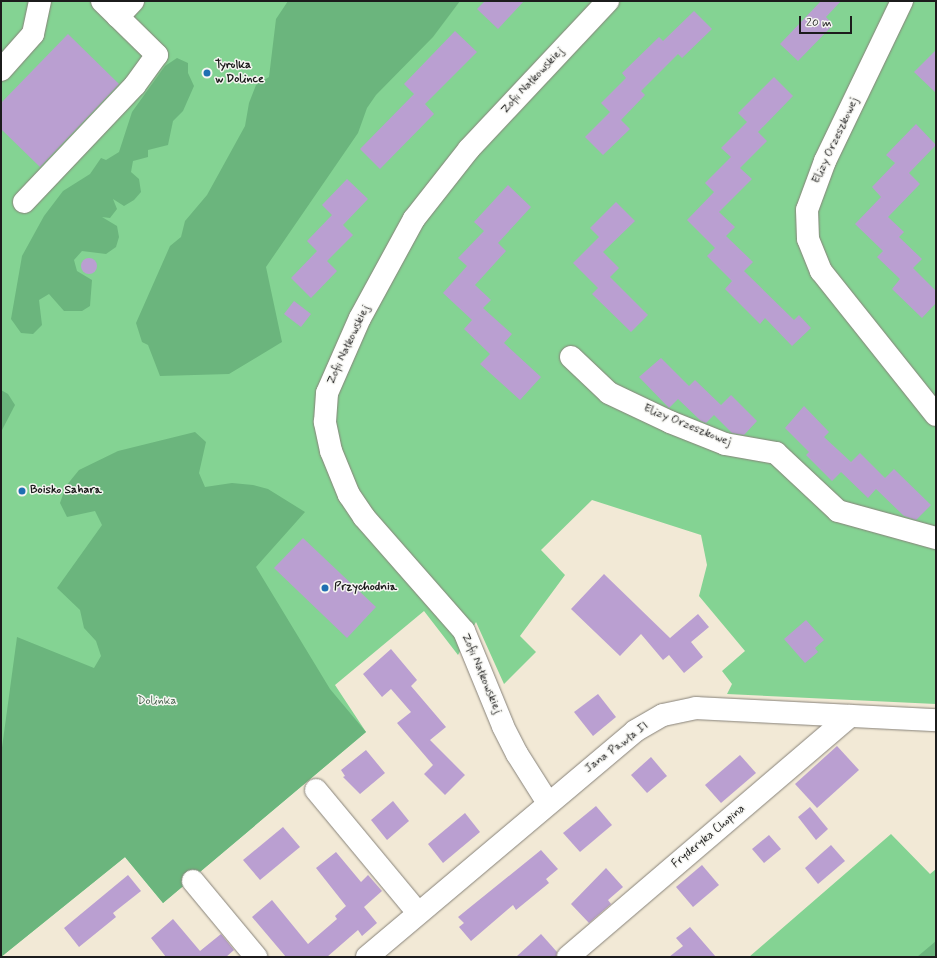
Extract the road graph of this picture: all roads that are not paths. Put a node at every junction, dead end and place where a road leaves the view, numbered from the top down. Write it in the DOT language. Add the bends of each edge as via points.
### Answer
graph roads {
  1 [pos="40,1"];
  2 [pos="102,1"];
  3 [pos="133,1"];
  4 [pos="608,1"];
  5 [pos="902,1"];
  6 [pos="118,17"];
  7 [pos="1,70"];
  8 [pos="24,202"];
  9 [pos="571,357"];
  10 [pos="936,415"];
  11 [pos="936,538"];
  12 [pos="850,716"];
  13 [pos="936,720"];
  14 [pos="316,790"];
  15 [pos="548,803"];
  16 [pos="193,881"];
  17 [pos="418,913"];
  18 [pos="256,957"];
  19 [pos="367,957"];
  20 [pos="568,957"];
  1 -- 7 [label="street" via="33,34"];
  2 -- 6 [label="street"];
  3 -- 6 [label="street"];
  4 -- 15 [label="street, Zofii Nałkowskiej" via="469,148 414,219 360,318 327,393 325,422 331,451 349,495 364,517 464,631 503,726 517,754"];
  5 -- 10 [label="street, Elizy Orzeszkowej" via="825,161 807,210 808,239 815,259 839,295"];
  6 -- 8 [label="street" via="157,55 135,85"];
  9 -- 11 [label="street, Elizy Orzeszkowej" via="609,393 670,422 725,444 776,452 838,511"];
  12 -- 13 [label="street, Jana Pawła II"];
  12 -- 15 [label="street, Jana Pawła II" via="696,708 663,715 635,731"];
  12 -- 20 [label="street, Fryderyka Chopina"];
  14 -- 17 [label="street"];
  15 -- 17 [label="street, Jana Pawła II"];
  16 -- 18 [label="street"];
  17 -- 19 [label="street, Jana Pawła II"];
}
